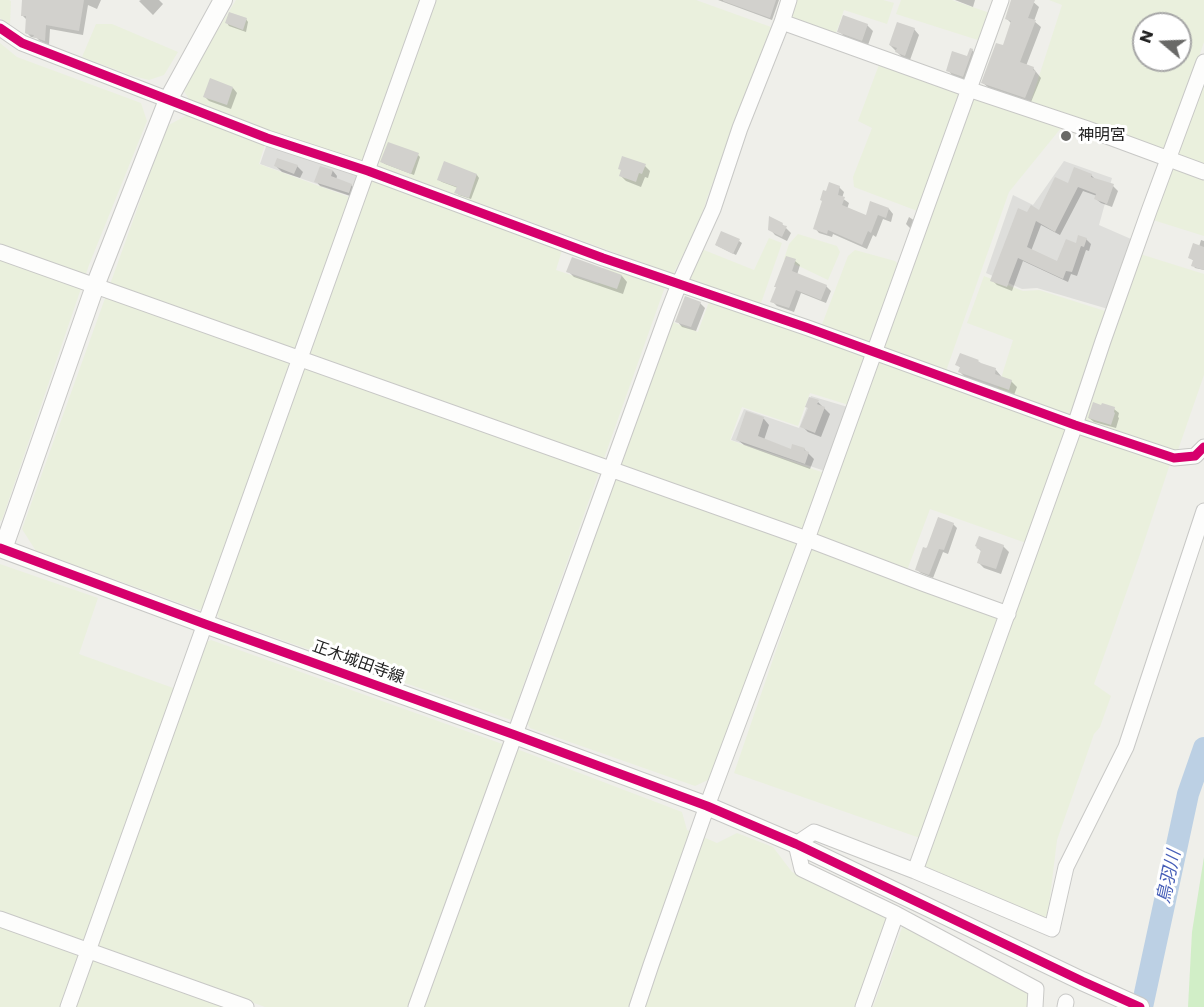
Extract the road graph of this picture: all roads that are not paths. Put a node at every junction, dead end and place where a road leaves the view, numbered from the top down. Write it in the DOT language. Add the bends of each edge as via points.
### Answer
graph roads {
  1 [pos="223,0"];
  2 [pos="429,0"];
  3 [pos="789,0"];
  4 [pos="1001,0"];
  5 [pos="782,22"];
  6 [pos="0,28"];
  7 [pos="1204,62"];
  8 [pos="968,89"];
  9 [pos="168,100"];
  10 [pos="1168,158"];
  11 [pos="368,171"];
  12 [pos="1204,172"];
  13 [pos="0,252"];
  14 [pos="679,284"];
  15 [pos="95,286"];
  16 [pos="874,352"];
  17 [pos="300,359"];
  18 [pos="1075,425"];
  19 [pos="1204,447"];
  20 [pos="610,470"];
  21 [pos="1204,511"];
  22 [pos="807,539"];
  23 [pos="1,551"];
  24 [pos="1008,614"];
  25 [pos="206,624"];
  26 [pos="515,735"];
  27 [pos="707,806"];
  28 [pos="796,844"];
  29 [pos="915,872"];
  30 [pos="896,914"];
  31 [pos="0,919"];
  32 [pos="88,950"];
  33 [pos="68,1007"];
  34 [pos="246,1007"];
  35 [pos="416,1007"];
  36 [pos="638,1007"];
  37 [pos="863,1007"];
  38 [pos="1035,1007"];
  39 [pos="1140,1007"];
  1 -- 9 [label="street"];
  2 -- 11 [label="street"];
  3 -- 5 [label="street"];
  4 -- 8 [label="street"];
  5 -- 8 [label="street"];
  5 -- 14 [label="street" via="713,209"];
  6 -- 9 [label="street" via="22,43"];
  7 -- 10 [label="street"];
  8 -- 10 [label="street"];
  8 -- 16 [label="street"];
  9 -- 11 [label="street"];
  9 -- 15 [label="street"];
  10 -- 12 [label="street"];
  10 -- 18 [label="street"];
  11 -- 14 [label="street"];
  11 -- 17 [label="street"];
  13 -- 15 [label="street"];
  14 -- 16 [label="street"];
  14 -- 20 [label="street"];
  15 -- 17 [label="street"];
  15 -- 23 [label="street"];
  16 -- 18 [label="street"];
  16 -- 22 [label="street"];
  17 -- 20 [label="street"];
  17 -- 25 [label="street"];
  18 -- 19 [label="street" via="1174,458 1195,456"];
  18 -- 24 [label="street"];
  20 -- 22 [label="street"];
  20 -- 26 [label="street"];
  21 -- 29 [label="street" via="1126,747 1066,867 1052,929"];
  22 -- 24 [label="street"];
  22 -- 27 [label="street"];
  23 -- 25 [label="street, 正木城田寺線"];
  24 -- 29 [label="street"];
  25 -- 26 [label="street, 正木城田寺線"];
  25 -- 32 [label="street"];
  26 -- 27 [label="street, 正木城田寺線"];
  26 -- 35 [label="street"];
  27 -- 28 [label="street, 正木城田寺線"];
  27 -- 36 [label="street"];
  28 -- 29 [label="street" via="814,832"];
  28 -- 30 [label="street" via="802,869"];
  28 -- 39 [label="street, 正木城田寺線"];
  30 -- 37 [label="street"];
  30 -- 38 [label="street" via="1036,989"];
  31 -- 32 [label="street"];
  32 -- 33 [label="street"];
  32 -- 34 [label="street"];
}
